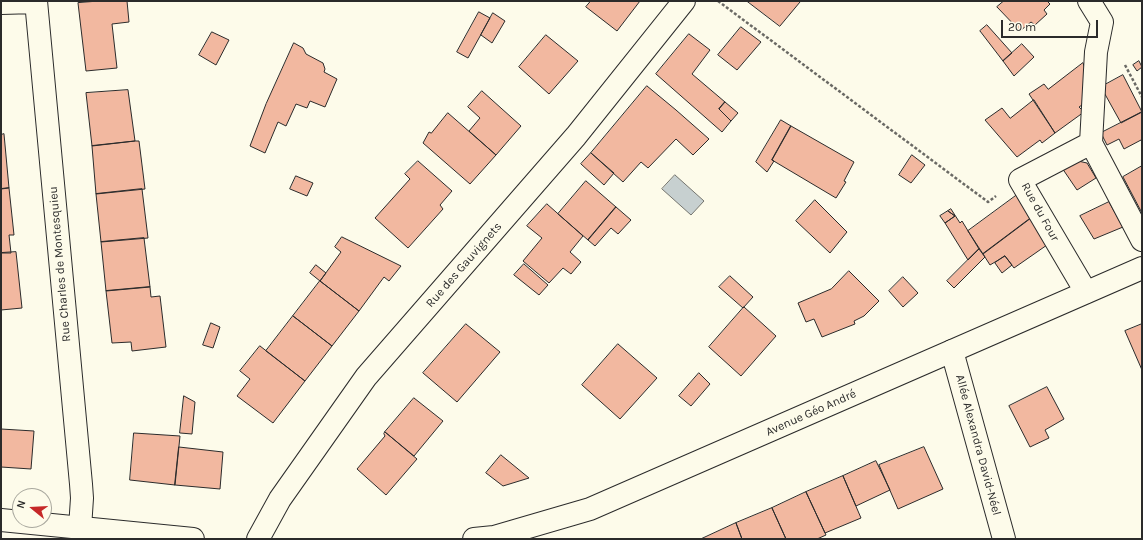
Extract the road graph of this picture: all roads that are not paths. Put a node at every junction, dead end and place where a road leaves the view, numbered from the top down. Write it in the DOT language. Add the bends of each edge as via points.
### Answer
graph roads {
  1 [pos="36,1"];
  2 [pos="684,1"];
  3 [pos="1089,1"];
  4 [pos="1,3"];
  5 [pos="1091,143"];
  6 [pos="1142,240"];
  7 [pos="1142,268"];
  8 [pos="1086,292"];
  9 [pos="952,351"];
  10 [pos="1,520"];
  11 [pos="80,528"];
  12 [pos="193,539"];
  13 [pos="258,539"];
  14 [pos="474,539"];
  15 [pos="1004,539"];
  1 -- 4 [label="street"];
  1 -- 11 [label="street, Rue Charles de Montesquieu" via="82,491"];
  2 -- 13 [label="street, Rue des Gauvignets" via="576,136 366,377 280,499"];
  3 -- 5 [label="street" via="1102,22 1096,52"];
  5 -- 6 [label="street"];
  5 -- 8 [label="street, Rue du Four" via="1020,180"];
  7 -- 8 [label="street, Avenue Géo André"];
  8 -- 9 [label="street, Avenue Géo André"];
  9 -- 14 [label="street, Avenue Géo André" via="590,509 494,537"];
  9 -- 15 [label="street, Allée Alexandra David-Néel"];
  10 -- 11 [label="street"];
  11 -- 12 [label="street"];
}
